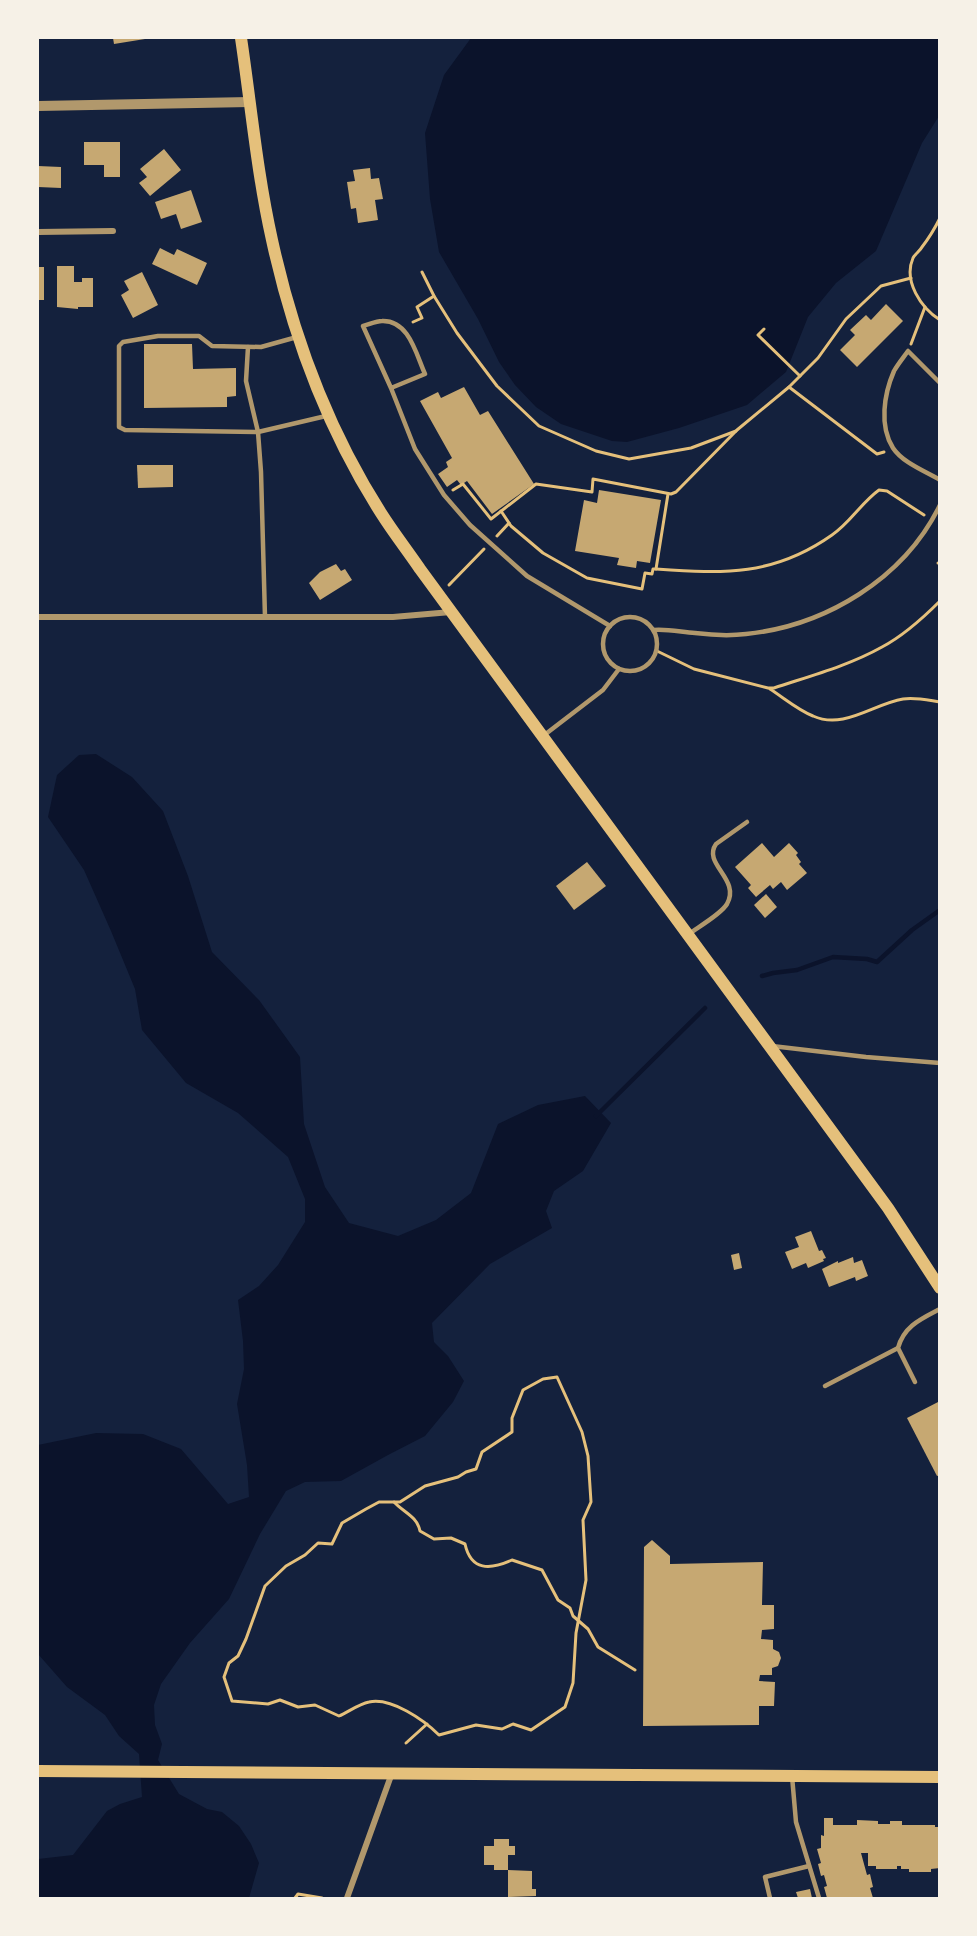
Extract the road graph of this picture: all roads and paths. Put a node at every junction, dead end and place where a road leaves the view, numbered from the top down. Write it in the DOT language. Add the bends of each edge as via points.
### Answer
graph roads {
  1 [pos="241,38"];
  2 [pos="250,102"];
  3 [pos="38,105"];
  4 [pos="939,218"];
  5 [pos="113,231"];
  6 [pos="38,232"];
  7 [pos="422,272"];
  8 [pos="911,278"];
  9 [pos="434,296"];
  10 [pos="925,307"];
  11 [pos="939,320"];
  12 [pos="413,322"];
  13 [pos="764,329"];
  14 [pos="298,336"];
  15 [pos="248,346"];
  16 [pos="908,351"];
  17 [pos="800,376"];
  18 [pos="939,383"];
  19 [pos="789,387"];
  20 [pos="391,388"];
  21 [pos="329,415"];
  22 [pos="737,430"];
  23 [pos="258,432"];
  24 [pos="894,449"];
  25 [pos="939,480"];
  26 [pos="668,493"];
  27 [pos="444,495"];
  28 [pos="939,505"];
  29 [pos="501,511"];
  30 [pos="932,521"];
  31 [pos="509,523"];
  32 [pos="491,542"];
  33 [pos="656,569"];
  34 [pos="439,595"];
  35 [pos="939,601"];
  36 [pos="452,612"];
  37 [pos="38,617"];
  38 [pos="265,617"];
  39 [pos="610,626"];
  40 [pos="654,630"];
  41 [pos="657,651"];
  42 [pos="618,669"];
  43 [pos="768,688"];
  44 [pos="939,702"];
  45 [pos="543,736"];
  46 [pos="747,822"];
  47 [pos="688,934"];
  48 [pos="769,1046"];
  49 [pos="939,1063"];
  50 [pos="939,1288"];
  51 [pos="939,1309"];
  52 [pos="898,1348"];
  53 [pos="915,1382"];
  54 [pos="825,1386"];
  55 [pos="394,1502"];
  56 [pos="579,1620"];
  57 [pos="634,1670"];
  58 [pos="427,1724"];
  59 [pos="406,1743"];
  60 [pos="38,1771"];
  61 [pos="392,1773"];
  62 [pos="792,1776"];
  63 [pos="939,1777"];
  64 [pos="809,1866"];
  65 [pos="295,1899"];
  66 [pos="322,1899"];
  67 [pos="347,1899"];
  68 [pos="770,1899"];
  69 [pos="819,1899"];
  1 -- 2 [label="main road"];
  2 -- 3 [label="street"];
  2 -- 14 [label="main road" via="271,237"];
  4 -- 8 [label="path" via="914,258"];
  5 -- 6 [label="street"];
  7 -- 9 [label="path"];
  8 -- 10 [label="path"];
  8 -- 17 [label="path" via="881,286 846,319"];
  9 -- 12 [label="path" via="417,307 422,318"];
  9 -- 22 [label="path" via="496,386 539,426 596,451 629,459 691,448"];
  10 -- 11 [label="path"];
  10 -- 16 [label="path"];
  13 -- 17 [label="path" via="758,335"];
  14 -- 15 [label="lane" via="261,347"];
  14 -- 21 [label="main road"];
  15 -- 23 [label="lane" via="246,381"];
  15 -- 23 [label="lane" via="212,346 199,336 158,336 123,342 119,346 119,427"];
  16 -- 18 [label="lane"];
  16 -- 24 [label="lane" via="895,368 886,400 884,418"];
  17 -- 19 [label="path"];
  19 -- 22 [label="path"];
  19 -- 24 [label="path" via="878,454"];
  20 -- 20 [label="lane" via="363,327 381,321 403,328 425,374"];
  20 -- 27 [label="lane" via="415,449"];
  21 -- 23 [label="lane"];
  21 -- 34 [label="main road" via="381,513"];
  22 -- 26 [label="path" via="676,492"];
  23 -- 38 [label="lane"];
  24 -- 25 [label="lane" via="906,461"];
  26 -- 29 [label="path" via="593,479 592,492 536,484"];
  26 -- 33 [label="path"];
  27 -- 29 [label="path" via="464,484 491,519"];
  27 -- 32 [label="lane"];
  28 -- 30 [label="lane"];
  29 -- 31 [label="path"];
  30 -- 33 [label="path" via="887,491 879,490 834,534 777,563 719,573"];
  30 -- 40 [label="lane" via="907,554 878,580 847,603 818,616 790,626 744,634"];
  31 -- 32 [label="path"];
  31 -- 33 [label="path" via="543,553 587,579 642,589 645,573 652,574"];
  32 -- 34 [label="path"];
  32 -- 39 [label="lane" via="528,576"];
  34 -- 36 [label="main road"];
  35 -- 43 [label="path" via="884,646 848,663"];
  36 -- 38 [label="street" via="393,617"];
  36 -- 45 [label="main road"];
  37 -- 38 [label="street"];
  39 -- 40 [label="lane" via="633,616 646,621"];
  39 -- 42 [label="lane" via="605,634 604,652"];
  40 -- 41 [label="lane"];
  41 -- 42 [label="lane" via="645,667"];
  41 -- 43 [label="path" via="694,669"];
  42 -- 45 [label="lane" via="603,690"];
  43 -- 44 [label="path" via="814,717 832,720 902,699"];
  45 -- 47 [label="main road"];
  46 -- 47 [label="lane" via="712,849 714,861 729,887 728,903"];
  47 -- 48 [label="main road"];
  48 -- 49 [label="lane"];
  48 -- 50 [label="main road" via="888,1208"];
  51 -- 52 [label="lane" via="912,1325"];
  52 -- 53 [label="lane"];
  52 -- 54 [label="lane"];
  55 -- 56 [label="path" via="419,1524 420,1531 434,1539 451,1538 465,1544 467,1555 477,1565 501,1565 512,1560 542,1570 558,1600"];
  55 -- 56 [label="path" via="425,1486 476,1469 482,1452 512,1432 512,1418 523,1390 543,1379 557,1377 582,1432 588,1456 591,1502 583,1520 586,1580"];
  55 -- 58 [label="path" via="380,1502 342,1523 332,1544 318,1543 265,1586 246,1639 224,1677 232,1701 268,1704 280,1700 298,1707 315,1706 339,1716 370,1702 397,1706"];
  56 -- 57 [label="path" via="598,1647"];
  56 -- 58 [label="path" via="573,1683 565,1707 551,1718 531,1730 513,1724 502,1729 476,1725 439,1736"];
  58 -- 59 [label="path"];
  60 -- 61 [label="main road"];
  61 -- 62 [label="main road"];
  61 -- 67 [label="street"];
  62 -- 63 [label="main road"];
  62 -- 64 [label="lane" via="796,1822"];
  64 -- 68 [label="lane" via="765,1877"];
  64 -- 69 [label="lane"];
  65 -- 66 [label="path" via="298,1894"];
}
